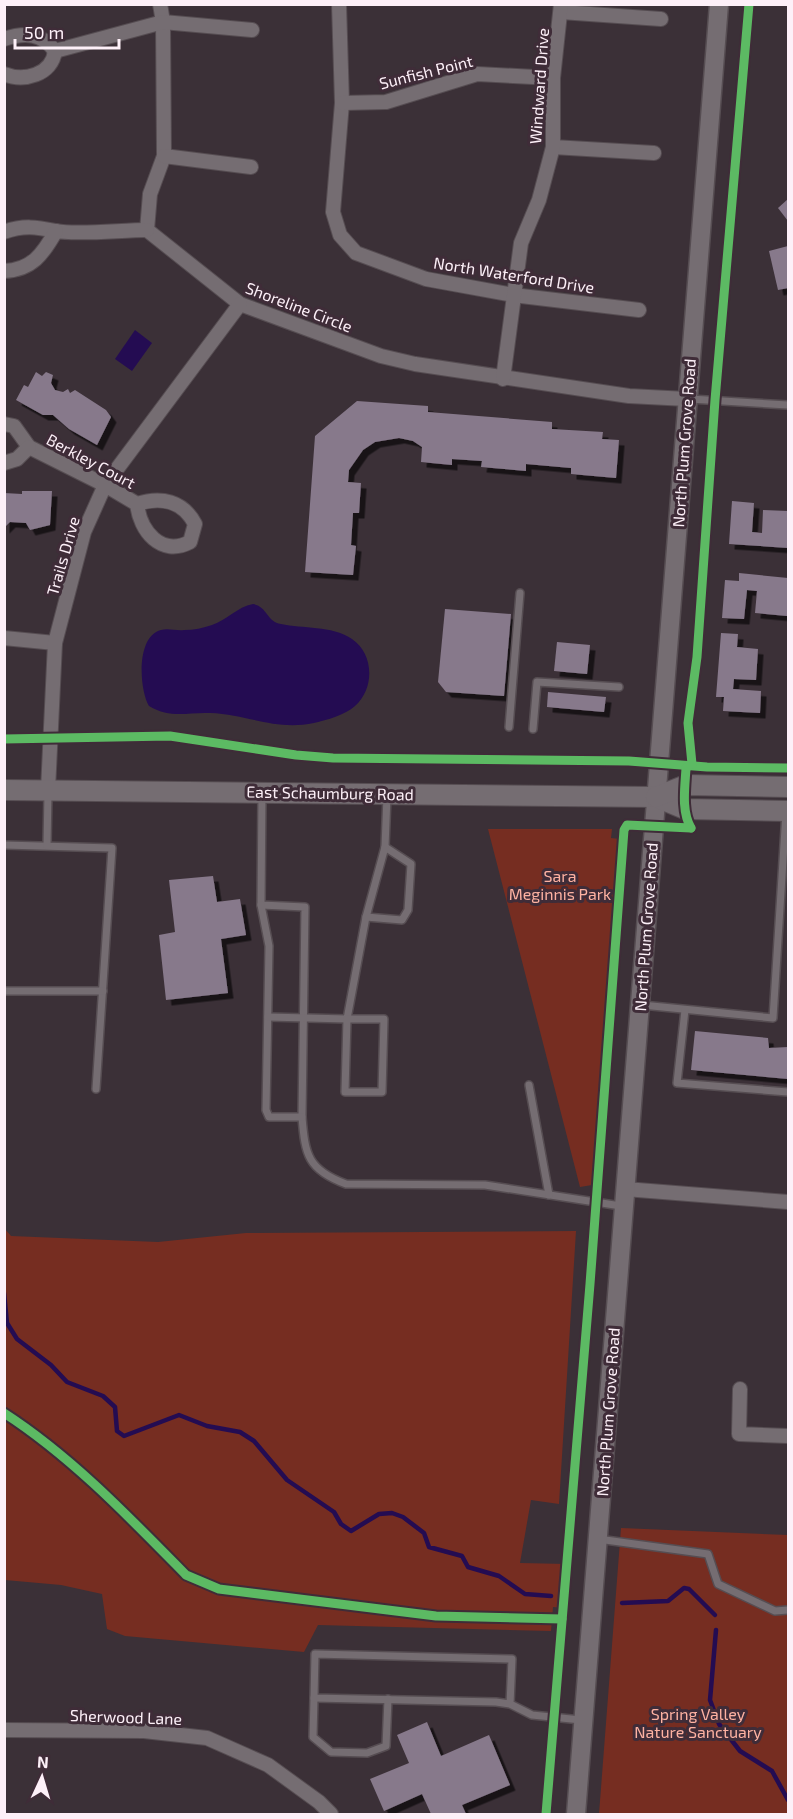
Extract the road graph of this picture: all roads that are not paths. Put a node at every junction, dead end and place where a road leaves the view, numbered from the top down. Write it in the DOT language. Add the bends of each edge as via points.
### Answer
graph roads {
  1 [pos="160,4"];
  2 [pos="339,4"];
  3 [pos="719,4"];
  4 [pos="561,8"];
  5 [pos="661,19"];
  6 [pos="163,22"];
  7 [pos="252,30"];
  8 [pos="4,39"];
  9 [pos="55,51"];
  10 [pos="4,74"];
  11 [pos="553,78"];
  12 [pos="342,103"];
  13 [pos="553,147"];
  14 [pos="654,153"];
  15 [pos="164,156"];
  16 [pos="252,167"];
  17 [pos="147,230"];
  18 [pos="56,231"];
  19 [pos="4,232"];
  20 [pos="4,271"];
  21 [pos="513,296"];
  22 [pos="240,304"];
  23 [pos="639,310"];
  24 [pos="503,379"];
  25 [pos="687,399"];
  26 [pos="789,405"];
  27 [pos="4,424"];
  28 [pos="29,447"];
  29 [pos="4,463"];
  30 [pos="105,485"];
  31 [pos="136,504"];
  32 [pos="520,593"];
  33 [pos="4,638"];
  34 [pos="55,643"];
  35 [pos="619,687"];
  36 [pos="509,727"];
  37 [pos="533,729"];
  38 [pos="789,787"];
  39 [pos="4,790"];
  40 [pos="48,790"];
  41 [pos="262,793"];
  42 [pos="387,794"];
  43 [pos="656,797"];
  44 [pos="788,811"];
  45 [pos="4,845"];
  46 [pos="47,845"];
  47 [pos="385,847"];
  48 [pos="261,905"];
  49 [pos="366,917"];
  50 [pos="4,991"];
  51 [pos="103,991"];
  52 [pos="640,1005"];
  53 [pos="685,1010"];
  54 [pos="268,1017"];
  55 [pos="304,1018"];
  56 [pos="347,1019"];
  57 [pos="529,1085"];
  58 [pos="96,1089"];
  59 [pos="789,1092"];
  60 [pos="302,1117"];
  61 [pos="549,1195"];
  62 [pos="625,1198"];
  63 [pos="789,1202"];
  64 [pos="740,1389"];
  65 [pos="789,1436"];
  66 [pos="598,1539"];
  67 [pos="789,1610"];
  68 [pos="314,1698"];
  69 [pos="388,1699"];
  70 [pos="510,1704"];
  71 [pos="584,1720"];
  72 [pos="4,1730"];
  73 [pos="331,1815"];
  74 [pos="576,1815"];
  1 -- 6 [label="street"];
  2 -- 12 [label="street, North Waterford Drive"];
  3 -- 25 [label="street, North Plum Grove Road"];
  4 -- 5 [label="street"];
  4 -- 11 [label="street, Windward Drive"];
  6 -- 7 [label="street"];
  6 -- 9 [label="street"];
  6 -- 15 [label="street"];
  8 -- 9 [label="street" via="24,34 41,37"];
  9 -- 10 [label="street" via="50,65 41,73 27,77"];
  11 -- 12 [label="street, Sunfish Point" via="477,74 386,102"];
  11 -- 13 [label="street, Windward Drive"];
  12 -- 21 [label="street, North Waterford Drive" via="333,212 340,235 356,253 426,279"];
  13 -- 14 [label="street"];
  13 -- 21 [label="street, Windward Drive" via="522,243"];
  15 -- 16 [label="street"];
  15 -- 17 [label="street" via="150,194"];
  17 -- 18 [label="street"];
  17 -- 22 [label="street, Shoreline Circle"];
  18 -- 19 [label="street" via="39,226"];
  18 -- 20 [label="street" via="43,253 29,266"];
  21 -- 23 [label="street, North Waterford Drive"];
  21 -- 24 [label="street, Windward Drive"];
  22 -- 24 [label="street, Shoreline Circle" via="381,356"];
  22 -- 30 [label="street, Trails Drive"];
  24 -- 25 [label="street, Shoreline Circle" via="629,396"];
  25 -- 26 [label="lane"];
  25 -- 43 [label="street, North Plum Grove Road"];
  27 -- 28 [label="street, Berkley Court" via="14,426"];
  28 -- 29 [label="street, Berkley Court" via="16,459"];
  28 -- 30 [label="street, Berkley Court"];
  30 -- 31 [label="street, Berkley Court"];
  30 -- 34 [label="street, Trails Drive" via="84,532"];
  32 -- 36 [label="lane"];
  33 -- 34 [label="street"];
  34 -- 40 [label="street, Trails Drive"];
  35 -- 37 [label="lane" via="537,682"];
  38 -- 43 [label="main road, East Schaumburg Road" via="686,785"];
  39 -- 40 [label="main road, East Schaumburg Road"];
  40 -- 41 [label="main road, East Schaumburg Road"];
  40 -- 46 [label="lane"];
  41 -- 42 [label="main road, East Schaumburg Road"];
  41 -- 48 [label="lane"];
  42 -- 43 [label="main road, East Schaumburg Road"];
  42 -- 47 [label="lane"];
  43 -- 44 [label="main road, East Schaumburg Road" via="685,809"];
  43 -- 52 [label="street, North Plum Grove Road"];
  44 -- 53 [label="lane" via="773,1018"];
  45 -- 46 [label="lane"];
  46 -- 51 [label="lane" via="112,848"];
  47 -- 49 [label="lane"];
  47 -- 49 [label="lane" via="411,864 408,910 402,920"];
  48 -- 54 [label="lane" via="269,946"];
  48 -- 55 [label="lane" via="305,906"];
  49 -- 56 [label="lane"];
  50 -- 51 [label="lane"];
  51 -- 58 [label="lane"];
  52 -- 53 [label="lane"];
  52 -- 62 [label="street, North Plum Grove Road"];
  53 -- 59 [label="lane" via="676,1083"];
  54 -- 55 [label="lane"];
  54 -- 60 [label="lane" via="268,1118"];
  55 -- 56 [label="lane"];
  55 -- 60 [label="lane"];
  56 -- 56 [label="lane" via="345,1092 382,1092 384,1019"];
  57 -- 61 [label="lane"];
  60 -- 61 [label="lane" via="304,1148 311,1162 326,1177 346,1184 485,1185"];
  61 -- 62 [label="lane"];
  62 -- 63 [label="street"];
  62 -- 66 [label="street, North Plum Grove Road"];
  64 -- 65 [label="street" via="739,1434"];
  66 -- 67 [label="lane" via="708,1554 718,1584 775,1611"];
  66 -- 71 [label="street, North Plum Grove Road"];
  68 -- 69 [label="lane"];
  68 -- 69 [label="lane" via="313,1737 331,1752 367,1752 386,1746"];
  68 -- 70 [label="lane" via="315,1654 512,1659"];
  69 -- 70 [label="lane"];
  70 -- 71 [label="lane" via="532,1714"];
  71 -- 74 [label="street, North Plum Grove Road"];
  72 -- 73 [label="street, Sherwood Lane" via="144,1731 207,1738 268,1765"];
}
